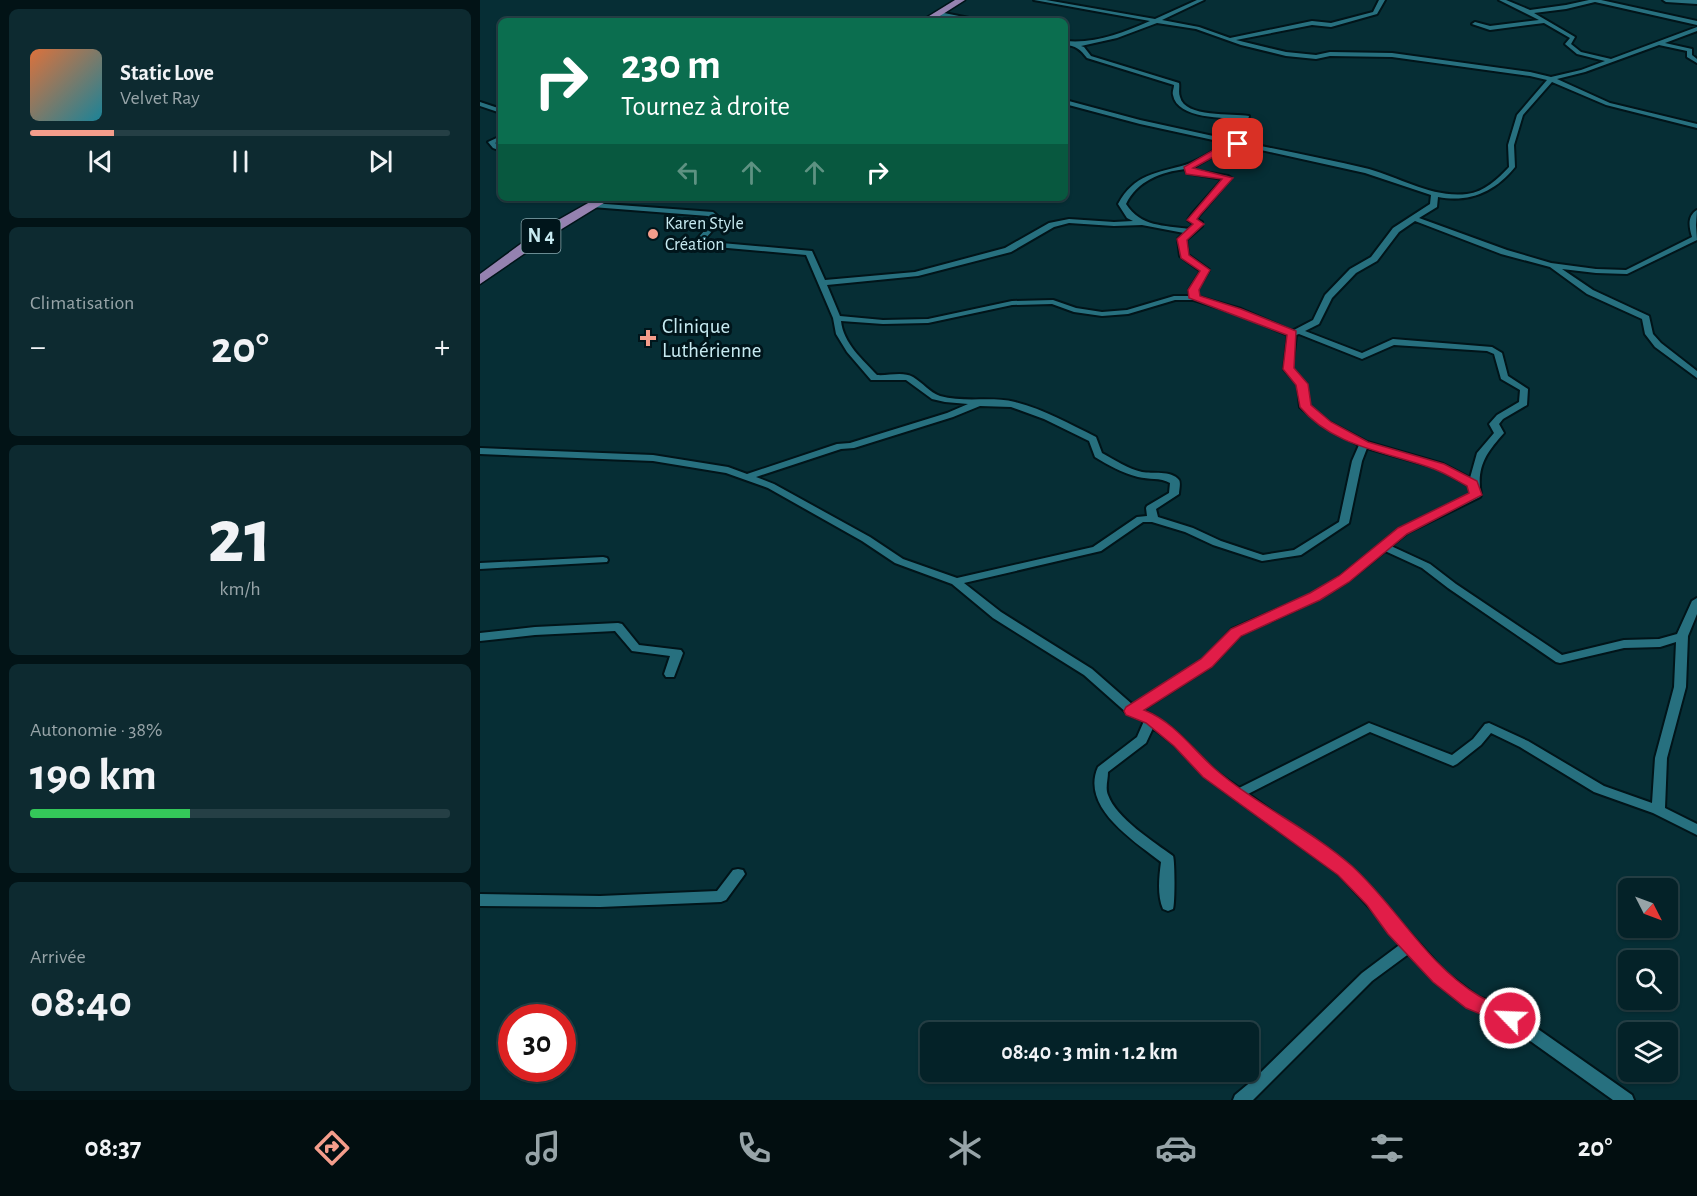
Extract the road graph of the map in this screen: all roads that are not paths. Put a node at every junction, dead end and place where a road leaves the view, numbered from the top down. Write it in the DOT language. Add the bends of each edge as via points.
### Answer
graph roads {
  1 [pos="961,0"];
  2 [pos="1037,0"];
  3 [pos="1201,0"];
  4 [pos="1382,0"];
  5 [pos="1502,0"];
  6 [pos="1595,0"];
  7 [pos="1666,0"];
  8 [pos="1697,2"];
  9 [pos="1529,12"];
  10 [pos="939,14"];
  11 [pos="932,18"];
  12 [pos="959,18"];
  13 [pos="1155,21"];
  14 [pos="1546,21"];
  15 [pos="1697,23"];
  16 [pos="1475,24"];
  17 [pos="1697,29"];
  18 [pos="1231,39"];
  19 [pos="1068,43"];
  20 [pos="1659,43"];
  21 [pos="1074,45"];
  22 [pos="1610,60"];
  23 [pos="1697,61"];
  24 [pos="1551,79"];
  25 [pos="1068,103"];
  26 [pos="480,104"];
  27 [pos="489,107"];
  28 [pos="480,110"];
  29 [pos="498,110"];
  30 [pos="1697,126"];
  31 [pos="498,139"];
  32 [pos="1235,143"];
  33 [pos="498,148"];
  34 [pos="1188,167"];
  35 [pos="1434,195"];
  36 [pos="600,201"];
  37 [pos="592,205"];
  38 [pos="1697,212"];
  39 [pos="1413,218"];
  40 [pos="1142,223"];
  41 [pos="1191,232"];
  42 [pos="1550,265"];
  43 [pos="480,280"];
  44 [pos="822,283"];
  45 [pos="1195,298"];
  46 [pos="837,318"];
  47 [pos="1295,333"];
  48 [pos="1697,375"];
  49 [pos="979,403"];
  50 [pos="1364,444"];
  51 [pos="480,451"];
  52 [pos="746,477"];
  53 [pos="1473,484"];
  54 [pos="1153,519"];
  55 [pos="1384,547"];
  56 [pos="603,560"];
  57 [pos="480,566"];
  58 [pos="956,582"];
  59 [pos="1697,601"];
  60 [pos="1682,636"];
  61 [pos="480,637"];
  62 [pos="670,674"];
  63 [pos="1132,711"];
  64 [pos="1151,719"];
  65 [pos="1238,794"];
  66 [pos="1658,810"];
  67 [pos="1697,830"];
  68 [pos="738,874"];
  69 [pos="480,900"];
  70 [pos="1168,905"];
  71 [pos="1410,945"];
  72 [pos="1241,1100"];
  73 [pos="1626,1100"];
  1 -- 10 [label="main road"];
  2 -- 13 [label="street"];
  3 -- 13 [label="street"];
  4 -- 18 [label="street" via="1375,13 1347,21 1331,25 1312,23"];
  5 -- 9 [label="street"];
  6 -- 9 [label="street"];
  6 -- 15 [label="street"];
  7 -- 8 [label="street"];
  9 -- 14 [label="street"];
  10 -- 11 [label="main road"];
  10 -- 12 [label="street"];
  13 -- 18 [label="street"];
  13 -- 21 [label="street" via="1122,34"];
  14 -- 16 [label="street" via="1490,28"];
  14 -- 22 [label="street" via="1573,38 1568,44 1579,53"];
  17 -- 20 [label="street"];
  18 -- 24 [label="street" via="1286,54 1392,55"];
  19 -- 21 [label="street"];
  20 -- 22 [label="street"];
  20 -- 23 [label="street" via="1690,50 1689,56"];
  21 -- 32 [label="street" via="1089,57 1177,84 1174,93 1182,107 1207,115 1247,117"];
  22 -- 24 [label="street"];
  24 -- 30 [label="street" via="1608,104"];
  24 -- 35 [label="street" via="1520,115 1511,145 1512,167 1501,180 1467,196"];
  25 -- 32 [label="street"];
  26 -- 27 [label="street"];
  27 -- 28 [label="street"];
  27 -- 29 [label="street"];
  31 -- 33 [label="street" via="491,142"];
  32 -- 34 [label="street"];
  32 -- 35 [label="street" via="1388,176"];
  34 -- 40 [label="street" via="1169,169 1149,178 1124,196 1122,204 1130,216"];
  34 -- 41 [label="street" via="1190,172 1228,178 1196,214 1192,220 1199,224"];
  35 -- 39 [label="street" via="1434,205"];
  36 -- 37 [label="main road, N 4"];
  37 -- 43 [label="main road, N 4"];
  37 -- 44 [label="street" via="710,214 718,220 701,239 708,244 809,253"];
  38 -- 42 [label="street" via="1692,225 1696,238 1627,272"];
  39 -- 42 [label="street"];
  39 -- 47 [label="street" via="1396,230 1374,259 1353,271 1328,297 1316,322"];
  40 -- 41 [label="street"];
  40 -- 44 [label="street" via="1070,221 1052,225 1008,250 915,274"];
  41 -- 45 [label="street" via="1182,239 1184,256 1205,270 1193,290"];
  42 -- 48 [label="street" via="1590,292 1647,318 1649,334 1658,345"];
  44 -- 46 [label="street"];
  45 -- 46 [label="street" via="1174,298 1128,312 1102,314 1053,302 1012,303 928,321"];
  45 -- 47 [label="street"];
  46 -- 49 [label="street" via="844,343 874,378 905,377 938,399"];
  47 -- 50 [label="street" via="1288,369 1302,384 1305,407 1326,424"];
  47 -- 53 [label="street" via="1362,356 1393,342 1498,353 1504,377 1524,389 1524,403 1494,424 1499,434 1489,441 1473,473"];
  49 -- 52 [label="street"];
  49 -- 54 [label="street" via="1012,404 1047,417 1093,439 1098,455 1122,467 1141,474 1164,474 1175,482 1174,494 1151,508"];
  50 -- 53 [label="street" via="1440,466"];
  50 -- 54 [label="street" via="1344,523 1297,553 1262,558"];
  51 -- 52 [label="street" via="653,458 728,470"];
  52 -- 58 [label="street" via="771,486 866,538 899,561"];
  53 -- 55 [label="street" via="1476,495 1402,531"];
  54 -- 58 [label="street" via="1141,519 1097,549"];
  55 -- 60 [label="street" via="1426,566 1560,659"];
  55 -- 63 [label="street" via="1315,597 1236,632 1207,663"];
  56 -- 57 [label="street"];
  58 -- 63 [label="street" via="997,615 1088,672"];
  59 -- 60 [label="street"];
  60 -- 66 [label="street" via="1680,687 1661,758"];
  61 -- 62 [label="street" via="618,627 636,648 677,653"];
  63 -- 64 [label="street"];
  64 -- 65 [label="street"];
  64 -- 70 [label="street" via="1142,740 1102,770 1101,794 1123,823 1168,860"];
  65 -- 66 [label="street" via="1369,727 1454,761 1489,727 1599,789"];
  65 -- 71 [label="street" via="1344,870"];
  66 -- 67 [label="street"];
  68 -- 69 [label="street" via="721,896 628,902"];
  71 -- 72 [label="street" via="1366,977"];
  71 -- 73 [label="street" via="1473,1002 1510,1018"];
}
